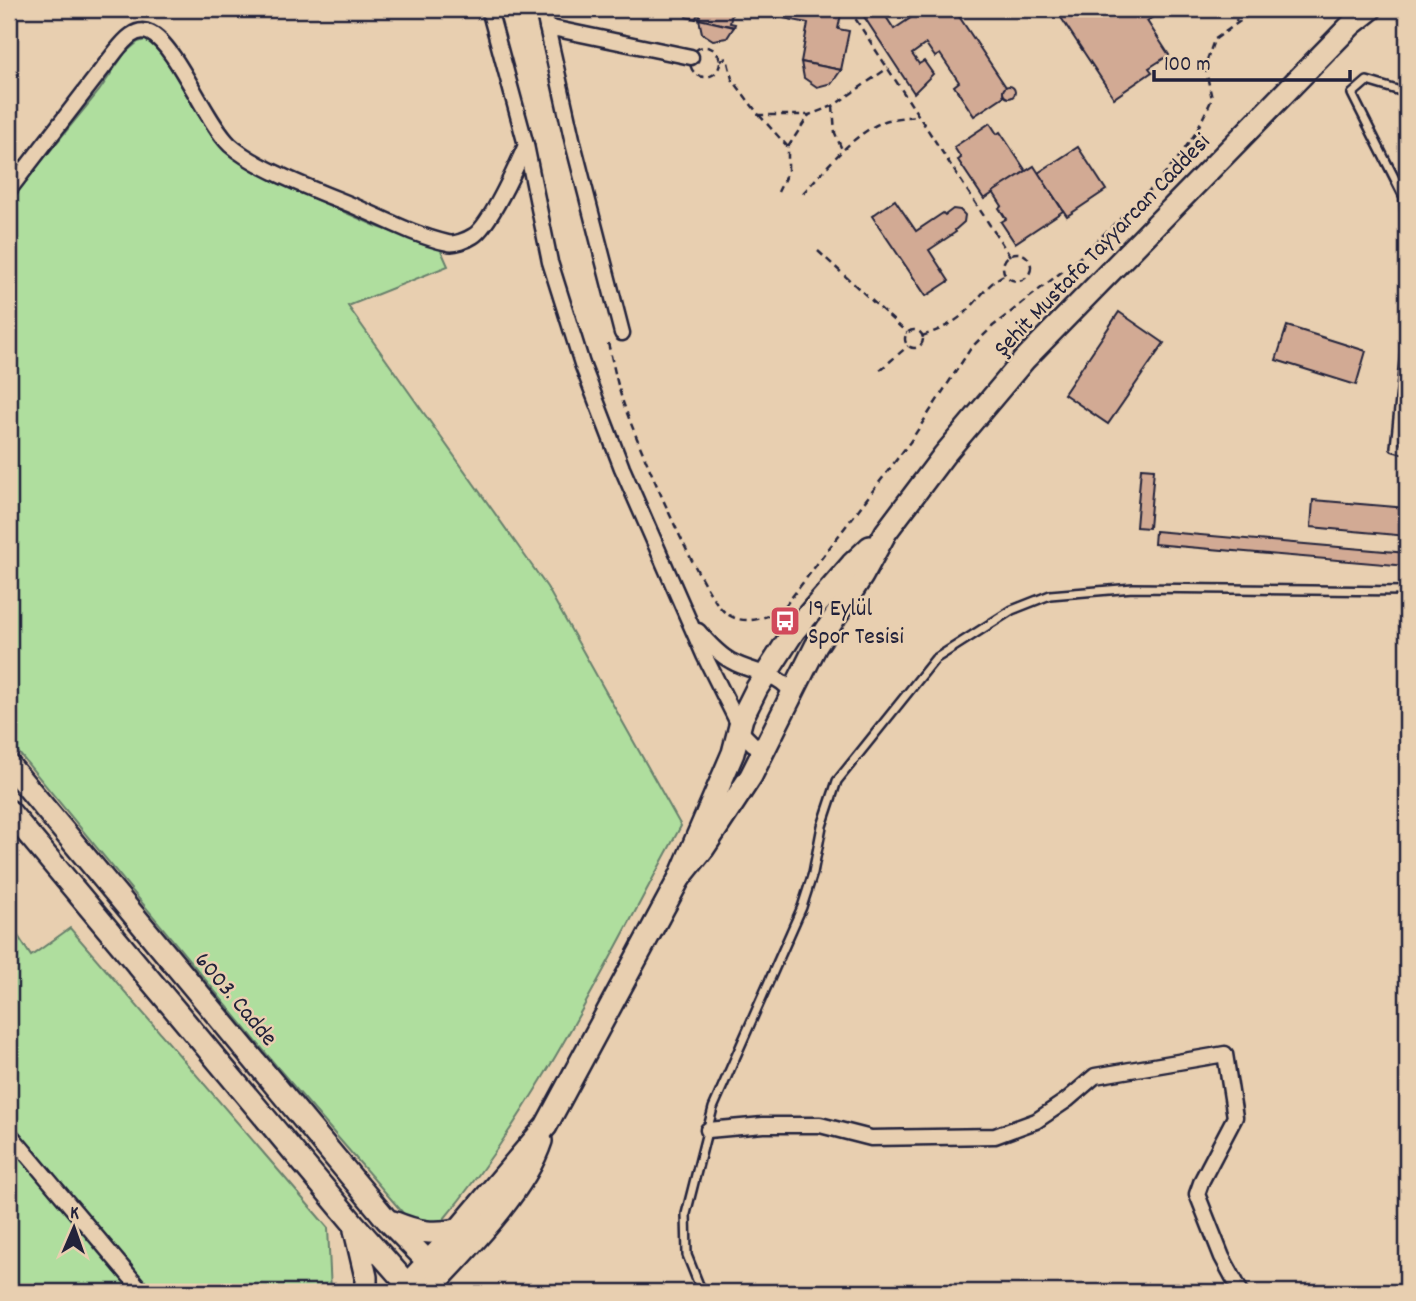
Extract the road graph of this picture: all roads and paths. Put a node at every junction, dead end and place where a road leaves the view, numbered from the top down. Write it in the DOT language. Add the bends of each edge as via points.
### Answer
graph roads {
  1 [pos="489,9"];
  2 [pos="543,9"];
  3 [pos="849,9"];
  4 [pos="1229,9"];
  5 [pos="1257,9"];
  6 [pos="1371,9"];
  7 [pos="1237,22"];
  8 [pos="547,27"];
  9 [pos="691,57"];
  10 [pos="720,60"];
  11 [pos="888,68"];
  12 [pos="1407,93"];
  13 [pos="833,106"];
  14 [pos="759,115"];
  15 [pos="809,115"];
  16 [pos="919,116"];
  17 [pos="526,145"];
  18 [pos="788,148"];
  19 [pos="843,152"];
  20 [pos="9,190"];
  21 [pos="778,192"];
  22 [pos="803,193"];
  23 [pos="1407,243"];
  24 [pos="818,251"];
  25 [pos="1010,256"];
  26 [pos="1006,274"];
  27 [pos="1407,332"];
  28 [pos="622,333"];
  29 [pos="907,333"];
  30 [pos="922,336"];
  31 [pos="608,343"];
  32 [pos="908,346"];
  33 [pos="880,370"];
  34 [pos="1407,450"];
  35 [pos="886,531"];
  36 [pos="1407,591"];
  37 [pos="692,625"];
  38 [pos="766,673"];
  39 [pos="793,695"];
  40 [pos="739,726"];
  41 [pos="765,751"];
  42 [pos="9,765"];
  43 [pos="9,811"];
  44 [pos="679,879"];
  45 [pos="546,1126"];
  46 [pos="708,1130"];
  47 [pos="9,1133"];
  48 [pos="387,1220"];
  49 [pos="354,1224"];
  50 [pos="458,1230"];
  51 [pos="438,1277"];
  52 [pos="407,1290"];
  53 [pos="143,1292"];
  54 [pos="366,1292"];
  55 [pos="427,1292"];
  56 [pos="706,1292"];
  57 [pos="1241,1292"];
  1 -- 17 [label="street"];
  2 -- 8 [label="street"];
  3 -- 11 [label="path"];
  4 -- 7 [label="path"];
  5 -- 7 [label="path"];
  6 -- 35 [label="main road, Şehit Mustafa Tayyarcan Caddesi" via="1352,23 1024,360"];
  7 -- 31 [label="path" via="1214,40 1208,51 1205,66 1212,99 1179,157 1078,259 971,348 910,442 782,610 745,620 717,606 681,537 624,404"];
  8 -- 9 [label="street"];
  8 -- 28 [label="street"];
  9 -- 10 [label="path" via="707,47 715,50"];
  9 -- 10 [label="path" via="693,72 703,78 715,75"];
  10 -- 14 [label="path" via="727,58 732,79"];
  11 -- 13 [label="path"];
  11 -- 16 [label="path"];
  12 -- 23 [label="lane" via="1367,81 1352,94 1404,197"];
  13 -- 15 [label="path"];
  13 -- 19 [label="path" via="835,132"];
  14 -- 15 [label="path"];
  14 -- 18 [label="path"];
  15 -- 18 [label="path"];
  16 -- 19 [label="path" via="887,120 870,128"];
  16 -- 25 [label="path"];
  17 -- 20 [label="street" via="499,201 475,235 451,244 326,194 258,163 230,144 165,45 142,31 128,37 116,51"];
  17 -- 37 [label="street" via="550,262 582,364 622,468"];
  18 -- 21 [label="path" via="788,171"];
  19 -- 22 [label="path"];
  24 -- 29 [label="path"];
  25 -- 26 [label="path" via="1004,264"];
  25 -- 26 [label="path" via="1024,255 1031,271 1018,281"];
  26 -- 30 [label="path" via="946,327"];
  27 -- 34 [label="lane" via="1395,447"];
  29 -- 30 [label="path" via="915,330"];
  29 -- 32 [label="path"];
  30 -- 32 [label="path" via="919,346"];
  32 -- 33 [label="path"];
  35 -- 38 [label="main road, Şehit Mustafa Tayyarcan Caddesi" via="815,605"];
  35 -- 39 [label="main road, Şehit Mustafa Tayyarcan Caddesi" via="816,646"];
  36 -- 46 [label="lane" via="1133,588 1050,595 1012,610 935,659 837,780 802,907 713,1108"];
  37 -- 38 [label="street" via="730,661"];
  37 -- 40 [label="street"];
  38 -- 39 [label="street"];
  38 -- 40 [label="main road, Şehit Mustafa Tayyarcan Caddesi"];
  39 -- 41 [label="main road, Şehit Mustafa Tayyarcan Caddesi"];
  40 -- 41 [label="street" via="752,744"];
  40 -- 44 [label="main road, Şehit Mustafa Tayyarcan Caddesi" via="733,753"];
  41 -- 44 [label="main road, Şehit Mustafa Tayyarcan Caddesi" via="726,816"];
  42 -- 48 [label="main road, 6003. Cadde"];
  43 -- 49 [label="main road"];
  44 -- 45 [label="main road, Şehit Mustafa Tayyarcan Caddesi"];
  45 -- 50 [label="main road, Şehit Mustafa Tayyarcan Caddesi"];
  45 -- 51 [label="main road, Şehit Mustafa Tayyarcan Caddesi" via="522,1179"];
  46 -- 56 [label="lane" via="686,1214 687,1255"];
  46 -- 57 [label="street" via="820,1125 871,1138 995,1136 1036,1121 1095,1076 1225,1054 1235,1117 1197,1194"];
  47 -- 53 [label="street"];
  48 -- 50 [label="main road" via="416,1232"];
  48 -- 51 [label="main road, 6003. Cadde"];
  49 -- 52 [label="main road"];
  49 -- 54 [label="main road"];
  50 -- 51 [label="main road, Şehit Mustafa Tayyarcan Caddesi"];
  51 -- 52 [label="main road"];
  51 -- 55 [label="main road"];
}
